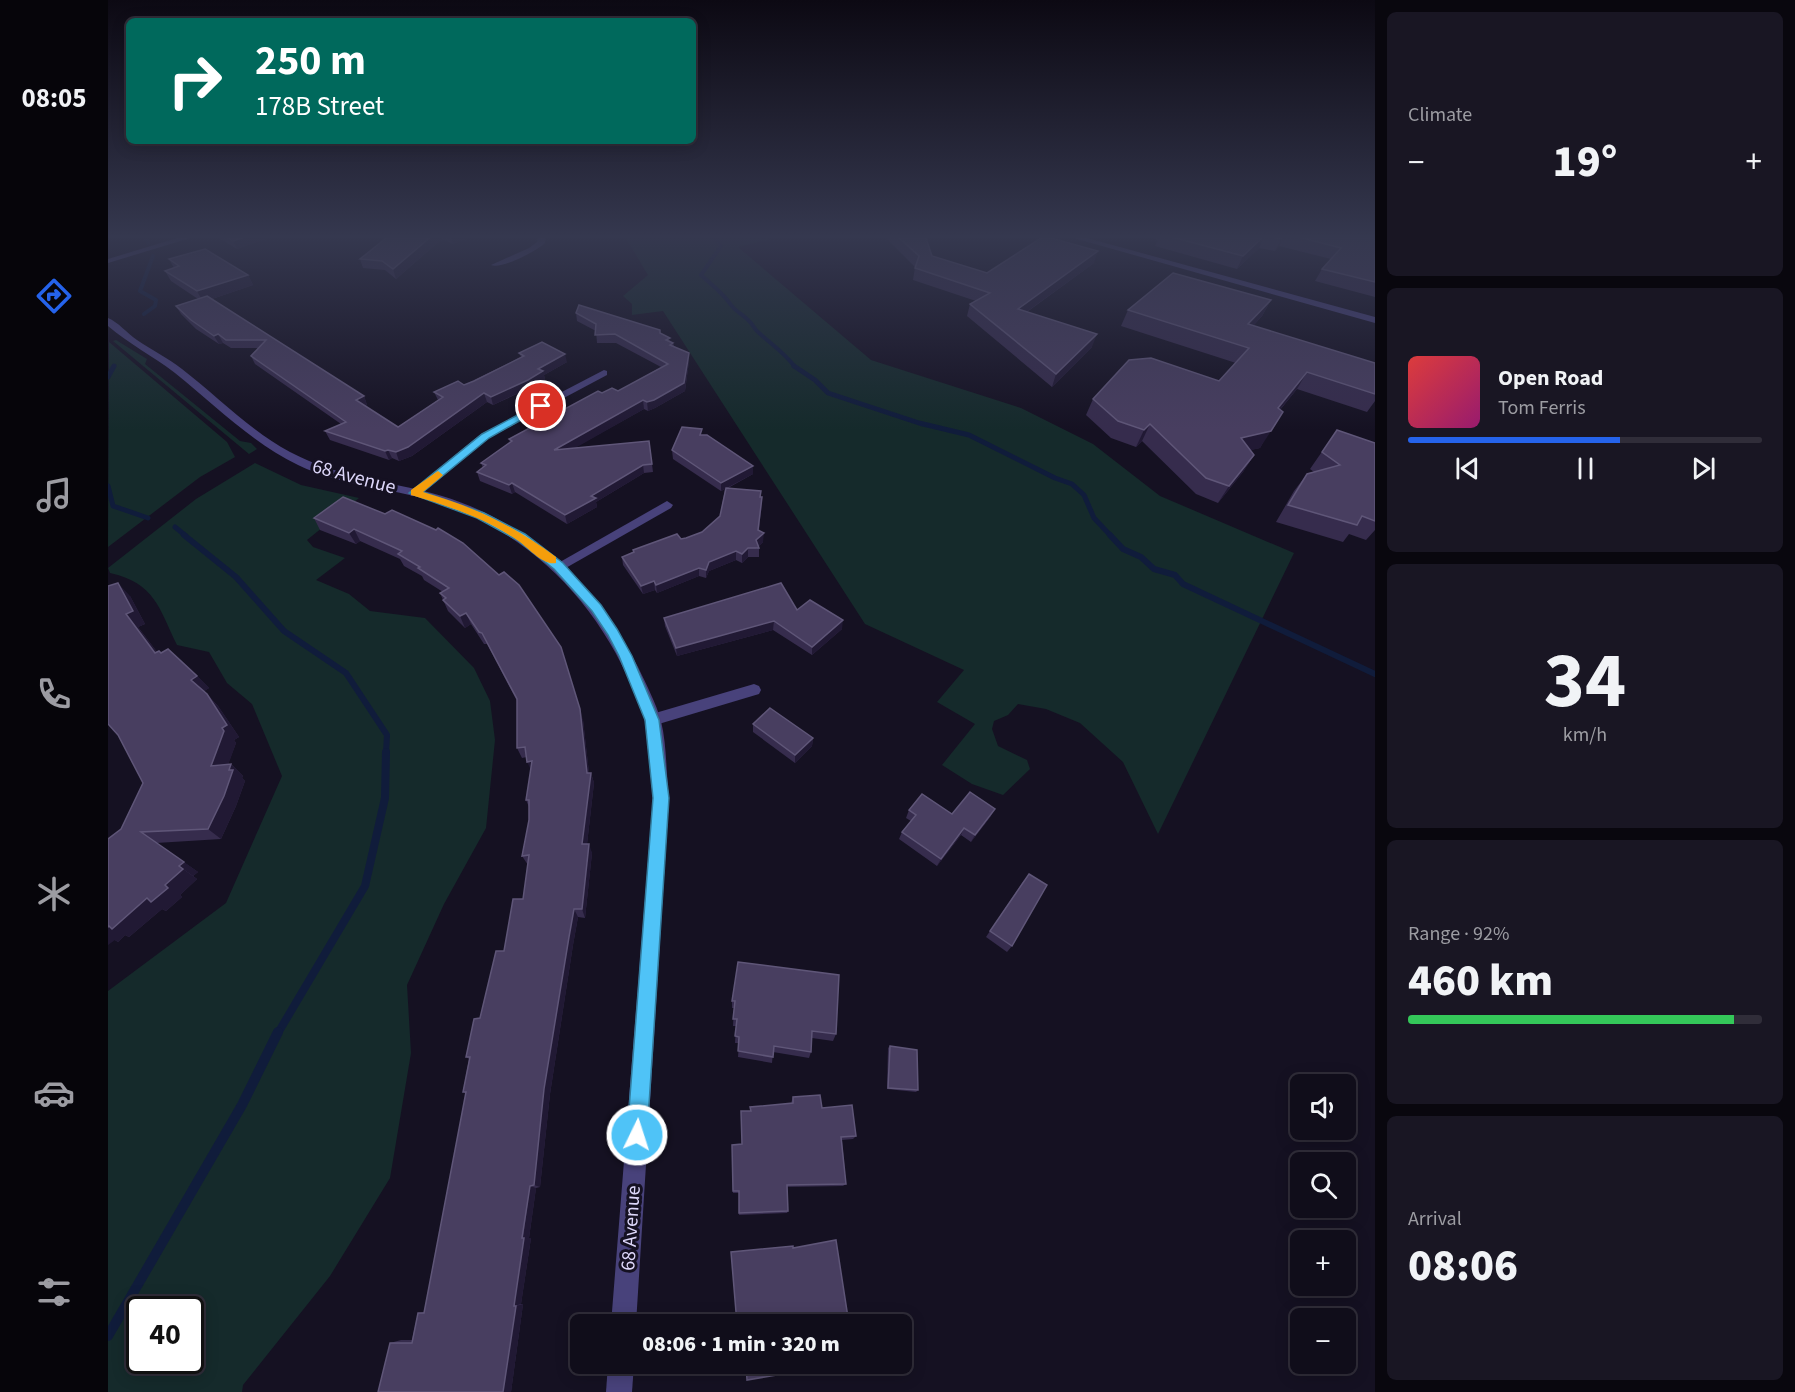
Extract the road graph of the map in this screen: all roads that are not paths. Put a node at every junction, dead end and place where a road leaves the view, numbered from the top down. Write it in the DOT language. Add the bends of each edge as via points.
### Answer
graph roads {
  1 [pos="1302,300"];
  2 [pos="1375,320"];
  3 [pos="108,321"];
  4 [pos="604,373"];
  5 [pos="415,493"];
  6 [pos="667,505"];
  7 [pos="559,566"];
  8 [pos="754,690"];
  9 [pos="652,720"];
  10 [pos="625,1314"];
  11 [pos="620,1374"];
  12 [pos="619,1392"];
  1 -- 2 [label="street"];
  3 -- 5 [label="street, 68 Avenue" via="287,456 339,477"];
  4 -- 5 [label="street" via="485,436"];
  5 -- 7 [label="street, 68 Avenue" via="480,515 521,537"];
  6 -- 7 [label="street"];
  7 -- 9 [label="street, 68 Avenue" via="613,632"];
  8 -- 9 [label="street"];
  9 -- 10 [label="street, 68 Avenue" via="661,798"];
  11 -- 12 [label="street"];
}
